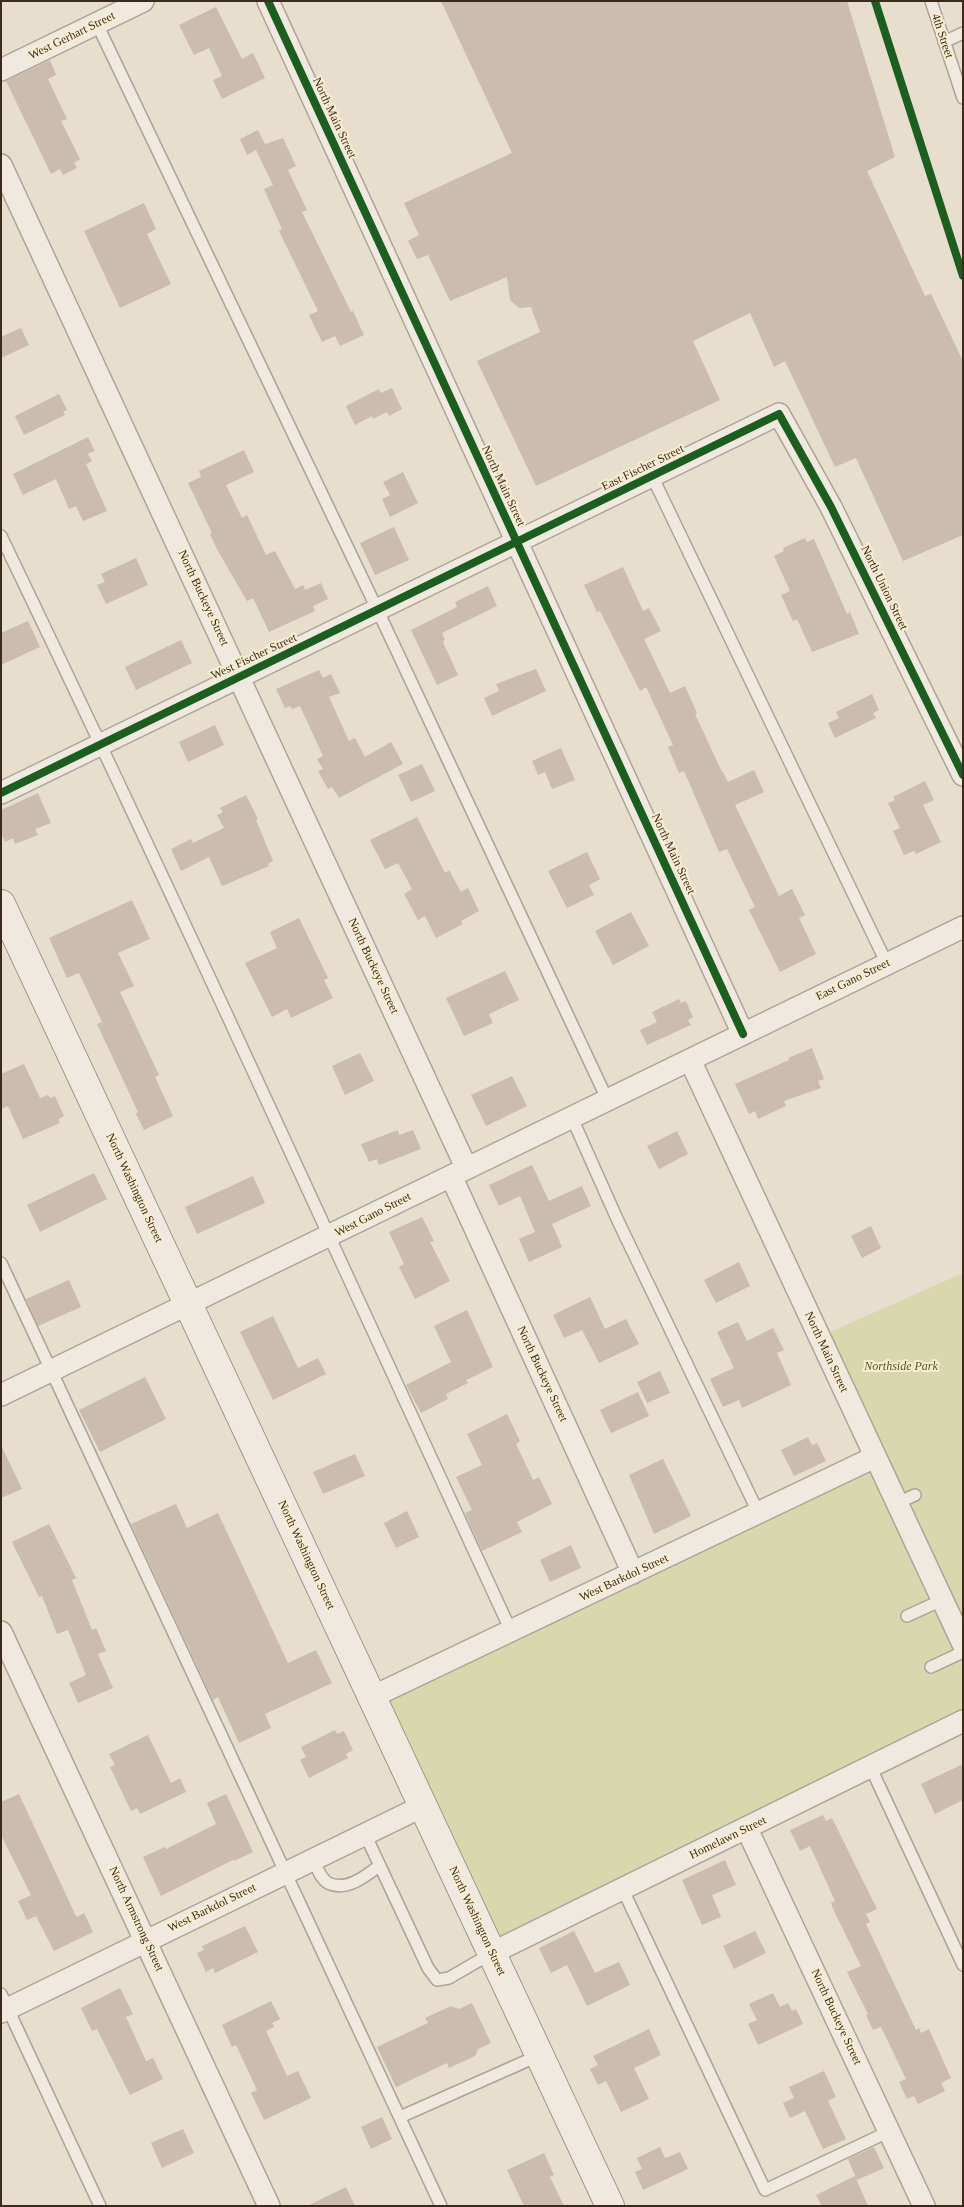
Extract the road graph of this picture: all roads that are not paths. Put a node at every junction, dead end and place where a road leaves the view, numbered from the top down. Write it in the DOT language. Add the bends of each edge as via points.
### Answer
graph roads {
  1 [pos="143,1"];
  2 [pos="268,1"];
  3 [pos="931,1"];
  4 [pos="97,24"];
  5 [pos="963,33"];
  6 [pos="944,42"];
  7 [pos="1,70"];
  8 [pos="963,98"];
  9 [pos="1,165"];
  10 [pos="780,414"];
  11 [pos="652,476"];
  12 [pos="1,536"];
  13 [pos="517,542"];
  14 [pos="378,611"];
  15 [pos="239,676"];
  16 [pos="101,744"];
  17 [pos="963,776"];
  18 [pos="1,793"];
  19 [pos="1,904"];
  20 [pos="963,927"];
  21 [pos="887,964"];
  22 [pos="743,1034"];
  23 [pos="690,1060"];
  24 [pos="608,1101"];
  25 [pos="572,1118"];
  26 [pos="458,1172"];
  27 [pos="331,1236"];
  28 [pos="1,1263"];
  29 [pos="188,1304"];
  30 [pos="51,1371"];
  31 [pos="1,1395"];
  32 [pos="876,1457"];
  33 [pos="759,1514"];
  34 [pos="633,1573"];
  35 [pos="942,1600"];
  36 [pos="907,1616"];
  37 [pos="511,1631"];
  38 [pos="1,1632"];
  39 [pos="963,1644"];
  40 [pos="963,1652"];
  41 [pos="931,1667"];
  42 [pos="372,1697"];
  43 [pos="963,1721"];
  44 [pos="870,1766"];
  45 [pos="423,1806"];
  46 [pos="747,1829"];
  47 [pos="365,1834"];
  48 [pos="313,1859"];
  49 [pos="379,1866"];
  50 [pos="286,1872"];
  51 [pos="623,1890"];
  52 [pos="146,1941"];
  53 [pos="492,1953"];
  54 [pos="963,1965"];
  55 [pos="3,2005"];
  56 [pos="540,2055"];
  57 [pos="400,2117"];
  58 [pos="890,2131"];
  59 [pos="100,2206"];
  60 [pos="269,2206"];
  61 [pos="441,2206"];
  62 [pos="610,2206"];
  63 [pos="924,2206"];
  1 -- 4 [label="street, West Gerhart Street"];
  2 -- 13 [label="street, North Main Street"];
  3 -- 6 [label="lane, 4th Street"];
  4 -- 7 [label="street, West Gerhart Street"];
  4 -- 14 [label="lane"];
  5 -- 6 [label="lane"];
  6 -- 8 [label="lane, 4th Street"];
  9 -- 15 [label="street, North Buckeye Street"];
  10 -- 11 [label="street, East Fischer Street"];
  10 -- 17 [label="street, North Union Street" via="831,507"];
  11 -- 13 [label="street, East Fischer Street"];
  11 -- 21 [label="lane"];
  12 -- 16 [label="lane"];
  13 -- 14 [label="street, West Fischer Street"];
  13 -- 22 [label="street, North Main Street"];
  14 -- 15 [label="street, West Fischer Street"];
  14 -- 24 [label="lane"];
  15 -- 16 [label="street, West Fischer Street"];
  15 -- 26 [label="street, North Buckeye Street"];
  16 -- 18 [label="street, West Fischer Street"];
  16 -- 27 [label="lane"];
  19 -- 29 [label="main road, North Washington Street"];
  20 -- 21 [label="street, East Gano Street"];
  21 -- 22 [label="street, East Gano Street"];
  22 -- 23 [label="street, West Gano Street"];
  23 -- 24 [label="street, West Gano Street"];
  23 -- 32 [label="street, North Main Street"];
  24 -- 25 [label="street, West Gano Street"];
  25 -- 26 [label="street, West Gano Street"];
  25 -- 33 [label="lane"];
  26 -- 27 [label="street, West Gano Street"];
  26 -- 34 [label="street, North Buckeye Street"];
  27 -- 29 [label="street, West Gano Street"];
  27 -- 37 [label="lane"];
  28 -- 30 [label="lane"];
  29 -- 30 [label="street, West Gano Street"];
  29 -- 42 [label="main road, North Washington Street"];
  30 -- 31 [label="street, West Gano Street"];
  30 -- 50 [label="lane"];
  32 -- 33 [label="street, West Barkdol Street"];
  32 -- 35 [label="street, North Main Street" via="906,1499"];
  33 -- 34 [label="street, West Barkdol Street"];
  34 -- 37 [label="street, West Barkdol Street"];
  35 -- 36 [label="lane"];
  35 -- 39 [label="street, North Main Street"];
  37 -- 42 [label="street, West Barkdol Street"];
  38 -- 52 [label="street, North Armstrong Street"];
  40 -- 41 [label="lane"];
  42 -- 45 [label="main road, North Washington Street"];
  43 -- 44 [label="street, Homelawn Street"];
  44 -- 46 [label="street, Homelawn Street"];
  44 -- 54 [label="lane"];
  45 -- 47 [label="street, West Barkdol Street"];
  45 -- 53 [label="main road, North Washington Street"];
  46 -- 51 [label="street, Homelawn Street"];
  46 -- 58 [label="street, North Buckeye Street"];
  47 -- 48 [label="street, West Barkdol Street"];
  47 -- 49 [label="lane"];
  48 -- 49 [label="lane" via="320,1875 328,1883 342,1886 364,1879"];
  48 -- 50 [label="street, West Barkdol Street"];
  49 -- 53 [label="lane" via="428,1968 437,1980 449,1978"];
  50 -- 52 [label="street, West Barkdol Street"];
  50 -- 57 [label="lane"];
  51 -- 53 [label="street, Homelawn Street"];
  51 -- 58 [label="lane" via="765,2190"];
  52 -- 55 [label="street, West Barkdol Street"];
  52 -- 60 [label="street, North Armstrong Street"];
  53 -- 56 [label="main road, North Washington Street"];
  55 -- 59 [label="lane"];
  56 -- 57 [label="lane"];
  56 -- 62 [label="main road, North Washington Street"];
  57 -- 61 [label="lane"];
  58 -- 63 [label="street, North Buckeye Street"];
}
